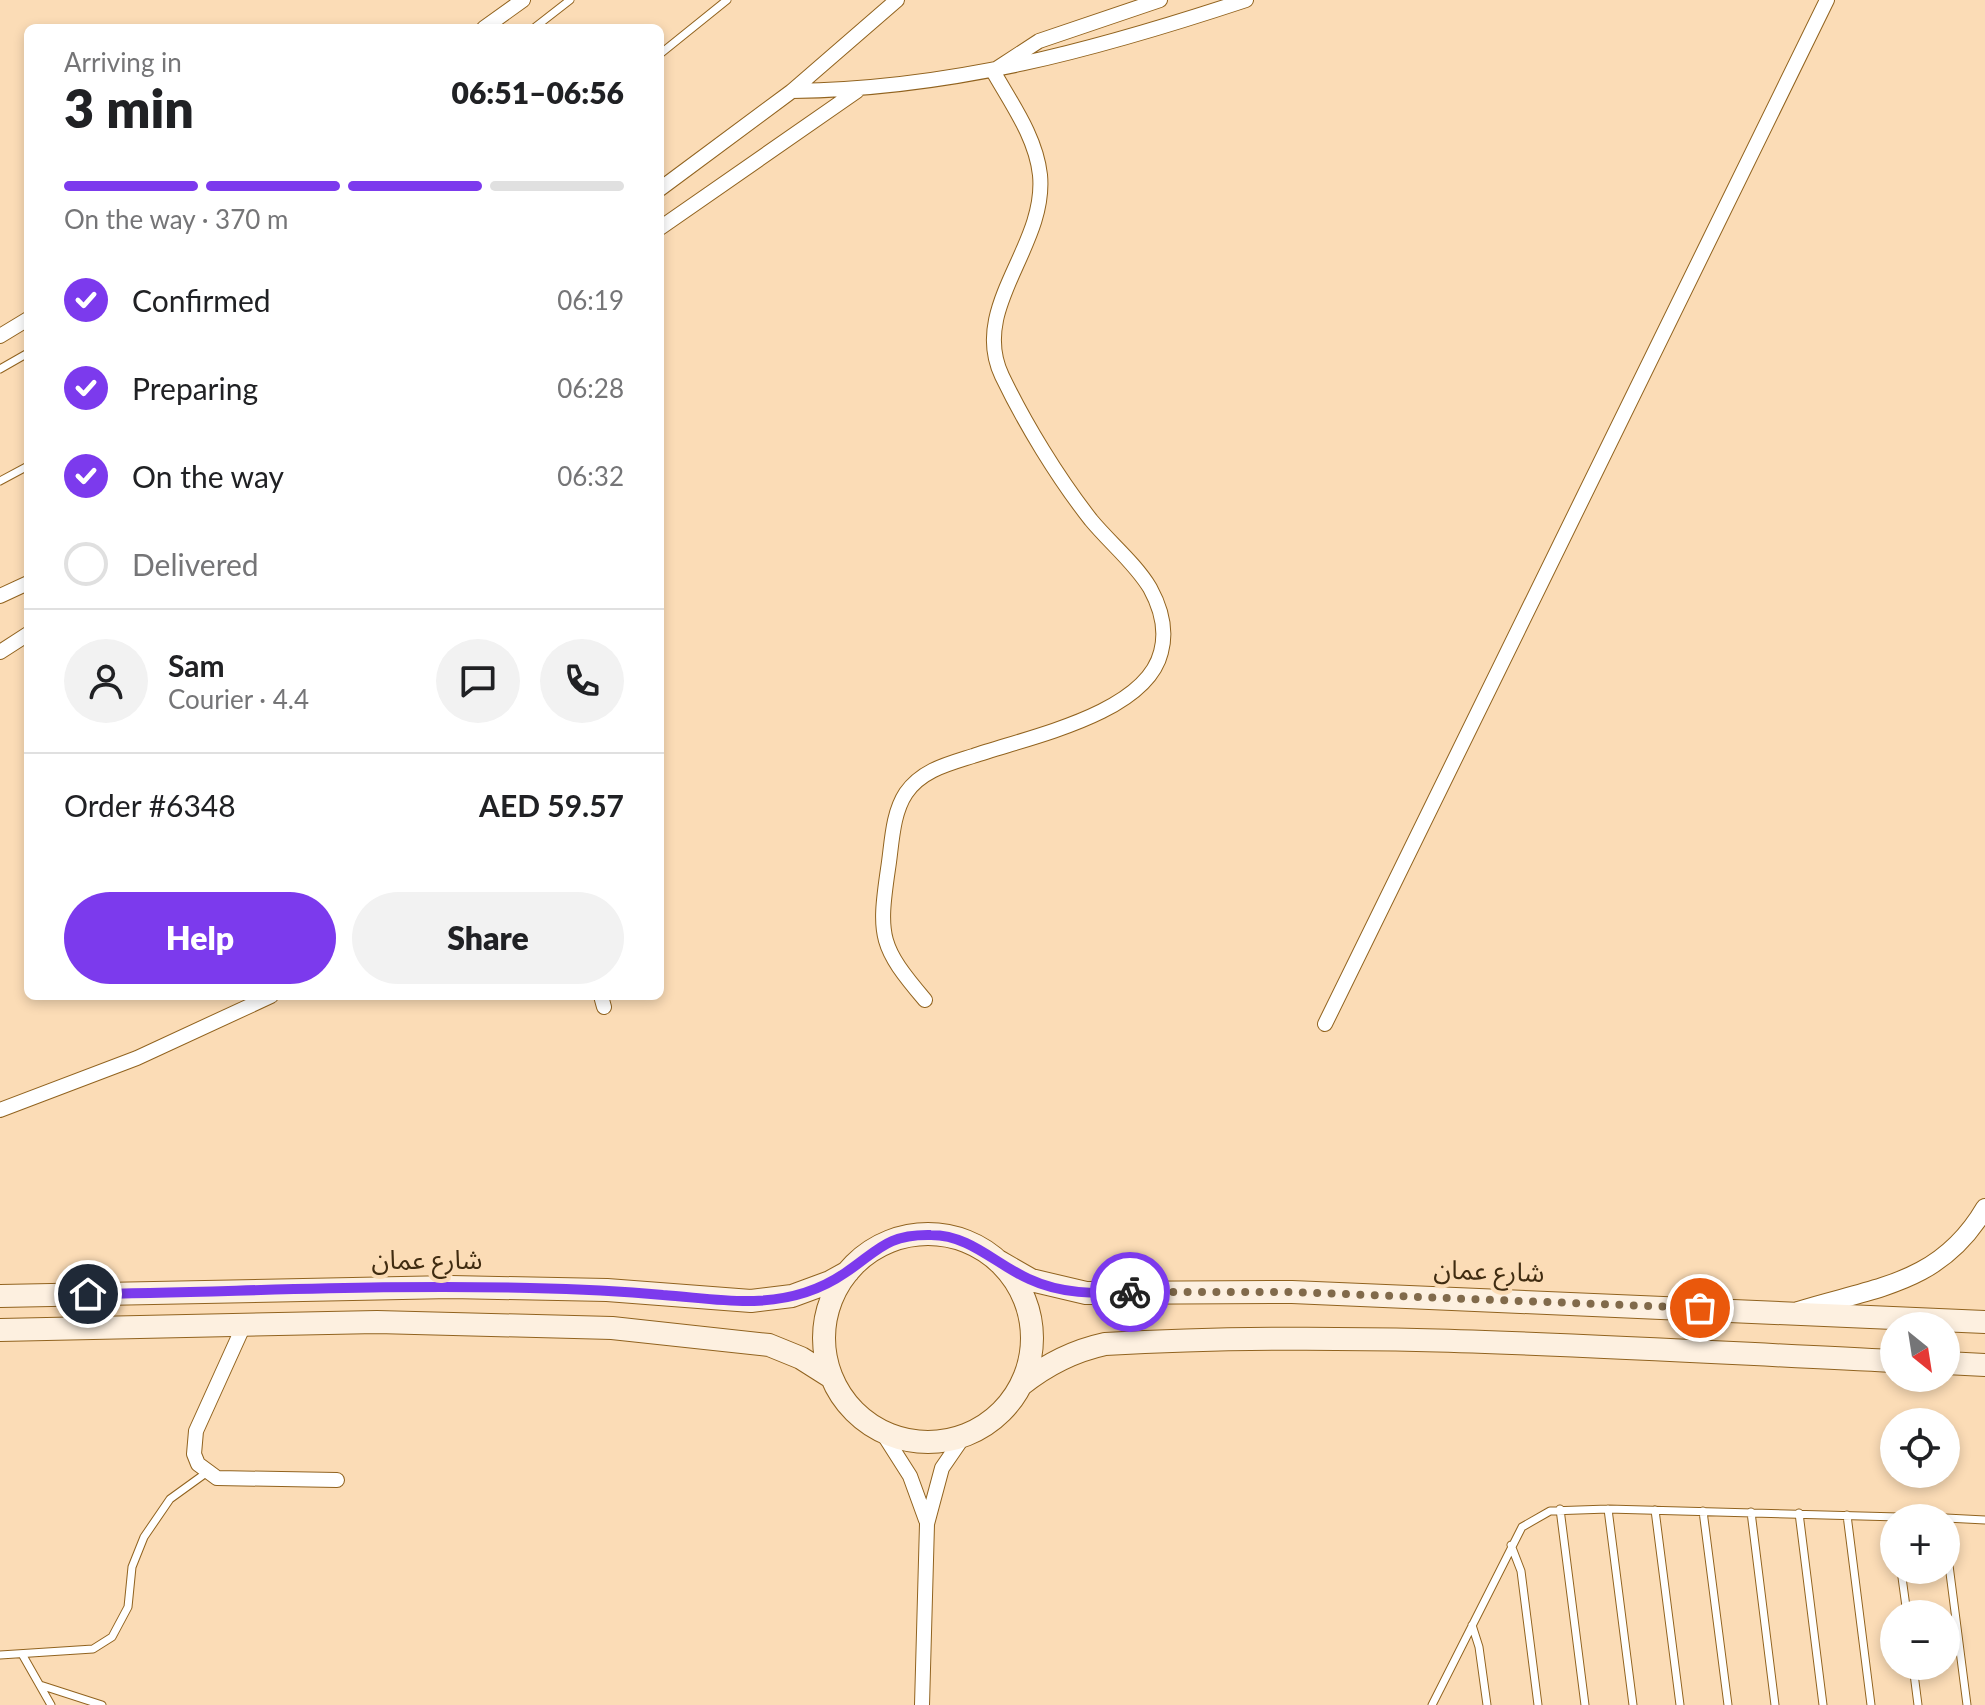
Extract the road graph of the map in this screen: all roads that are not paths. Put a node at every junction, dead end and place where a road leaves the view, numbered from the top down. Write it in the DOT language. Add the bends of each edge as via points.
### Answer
graph roads {
  1 [pos="523,0"];
  2 [pos="570,0"];
  3 [pos="727,0"];
  4 [pos="897,0"];
  5 [pos="1160,0"];
  6 [pos="1246,0"];
  7 [pos="1827,0"];
  8 [pos="490,24"];
  9 [pos="539,24"];
  10 [pos="664,51"];
  11 [pos="993,71"];
  12 [pos="792,91"];
  13 [pos="858,91"];
  14 [pos="664,186"];
  15 [pos="664,225"];
  16 [pos="24,321"];
  17 [pos="0,336"];
  18 [pos="24,355"];
  19 [pos="0,369"];
  20 [pos="24,468"];
  21 [pos="0,481"];
  22 [pos="24,585"];
  23 [pos="0,596"];
  24 [pos="24,637"];
  25 [pos="0,652"];
  26 [pos="262,1000"];
  27 [pos="925,1000"];
  28 [pos="1325,1024"];
  29 [pos="0,1110"];
  30 [pos="1985,1208"];
  31 [pos="998,1261"];
  32 [pos="848,1272"];
  33 [pos="0,1296"];
  34 [pos="1792,1313"];
  35 [pos="1985,1322"];
  36 [pos="244,1325"];
  37 [pos="0,1330"];
  38 [pos="1880,1360"];
  39 [pos="1960,1364"];
  40 [pos="1985,1365"];
  41 [pos="831,1377"];
  42 [pos="1021,1385"];
  43 [pos="882,1432"];
  44 [pos="964,1436"];
  45 [pos="206,1473"];
  46 [pos="337,1480"];
  47 [pos="1560,1509"];
  48 [pos="1608,1509"];
  49 [pos="1655,1510"];
  50 [pos="1703,1511"];
  51 [pos="1751,1512"];
  52 [pos="1799,1513"];
  53 [pos="1847,1515"];
  54 [pos="1880,1516"];
  55 [pos="1960,1519"];
  56 [pos="1985,1520"];
  57 [pos="927,1524"];
  58 [pos="1511,1545"];
  59 [pos="1951,1584"];
  60 [pos="1472,1625"];
  61 [pos="22,1654"];
  62 [pos="0,1655"];
  63 [pos="1915,1680"];
  64 [pos="40,1685"];
  65 [pos="51,1705"];
  66 [pos="102,1705"];
  67 [pos="922,1705"];
  68 [pos="1432,1705"];
  69 [pos="1487,1705"];
  70 [pos="1538,1705"];
  71 [pos="1585,1705"];
  72 [pos="1633,1705"];
  73 [pos="1680,1705"];
  74 [pos="1728,1705"];
  75 [pos="1775,1705"];
  76 [pos="1823,1705"];
  77 [pos="1871,1705"];
  78 [pos="1918,1705"];
  79 [pos="1967,1705"];
  1 -- 8 [label="street"];
  2 -- 9 [label="lane"];
  3 -- 10 [label="lane"];
  4 -- 12 [label="street"];
  5 -- 11 [label="street" via="1039,41"];
  6 -- 11 [label="street" via="1124,40"];
  7 -- 28 [label="street"];
  11 -- 13 [label="street"];
  11 -- 27 [label="street" via="1036,155 1040,194 1031,238 997,312 997,362 1067,488 1151,590 1164,635 1149,679 1125,700 934,769 908,790 895,822 882,929 892,958"];
  12 -- 13 [label="street"];
  12 -- 14 [label="street"];
  13 -- 15 [label="street"];
  16 -- 17 [label="street"];
  18 -- 19 [label="lane"];
  20 -- 21 [label="lane"];
  22 -- 23 [label="street"];
  24 -- 25 [label="street"];
  26 -- 29 [label="street" via="137,1058"];
  30 -- 34 [label="street" via="1958,1243 1912,1277"];
  31 -- 32 [label="main road" via="968,1243 933,1234 886,1243"];
  31 -- 34 [label="main road, شارع عمان" via="1031,1280 1086,1293 1292,1292"];
  31 -- 42 [label="main road" via="1013,1278 1030,1319 1029,1364"];
  32 -- 33 [label="main road, شارع عمان" via="811,1290 751,1301 482,1287"];
  32 -- 41 [label="main road" via="827,1311 825,1355"];
  34 -- 35 [label="main road, شارع عمان"];
  36 -- 37 [label="main road"];
  36 -- 41 [label="main road" via="456,1322 612,1328 769,1345"];
  36 -- 45 [label="street" via="193,1442"];
  38 -- 42 [label="main road" via="1503,1344 1209,1339 1090,1347 1046,1366"];
  39 -- 40 [label="main road"];
  41 -- 43 [label="main road" via="851,1409"];
  42 -- 44 [label="main road" via="997,1415"];
  43 -- 44 [label="main road" via="922,1442"];
  43 -- 57 [label="street" via="910,1476"];
  44 -- 57 [label="street" via="939,1477"];
  45 -- 46 [label="street" via="228,1479"];
  45 -- 61 [label="lane" via="170,1499 144,1537 132,1567 128,1607 112,1637 93,1649"];
  47 -- 48 [label="lane"];
  47 -- 58 [label="lane" via="1530,1520"];
  47 -- 71 [label="lane"];
  48 -- 49 [label="lane"];
  48 -- 72 [label="lane"];
  49 -- 50 [label="lane"];
  49 -- 73 [label="lane"];
  50 -- 51 [label="lane"];
  50 -- 74 [label="lane"];
  51 -- 52 [label="lane"];
  51 -- 75 [label="lane"];
  52 -- 53 [label="lane"];
  52 -- 76 [label="lane"];
  53 -- 54 [label="lane"];
  53 -- 77 [label="lane"];
  55 -- 56 [label="lane"];
  57 -- 67 [label="street"];
  58 -- 60 [label="lane"];
  58 -- 70 [label="lane" via="1521,1571"];
  59 -- 79 [label="lane"];
  60 -- 68 [label="lane"];
  60 -- 69 [label="lane"];
  61 -- 62 [label="lane"];
  61 -- 64 [label="lane"];
  63 -- 78 [label="lane"];
  64 -- 65 [label="lane"];
  64 -- 66 [label="lane"];
}
